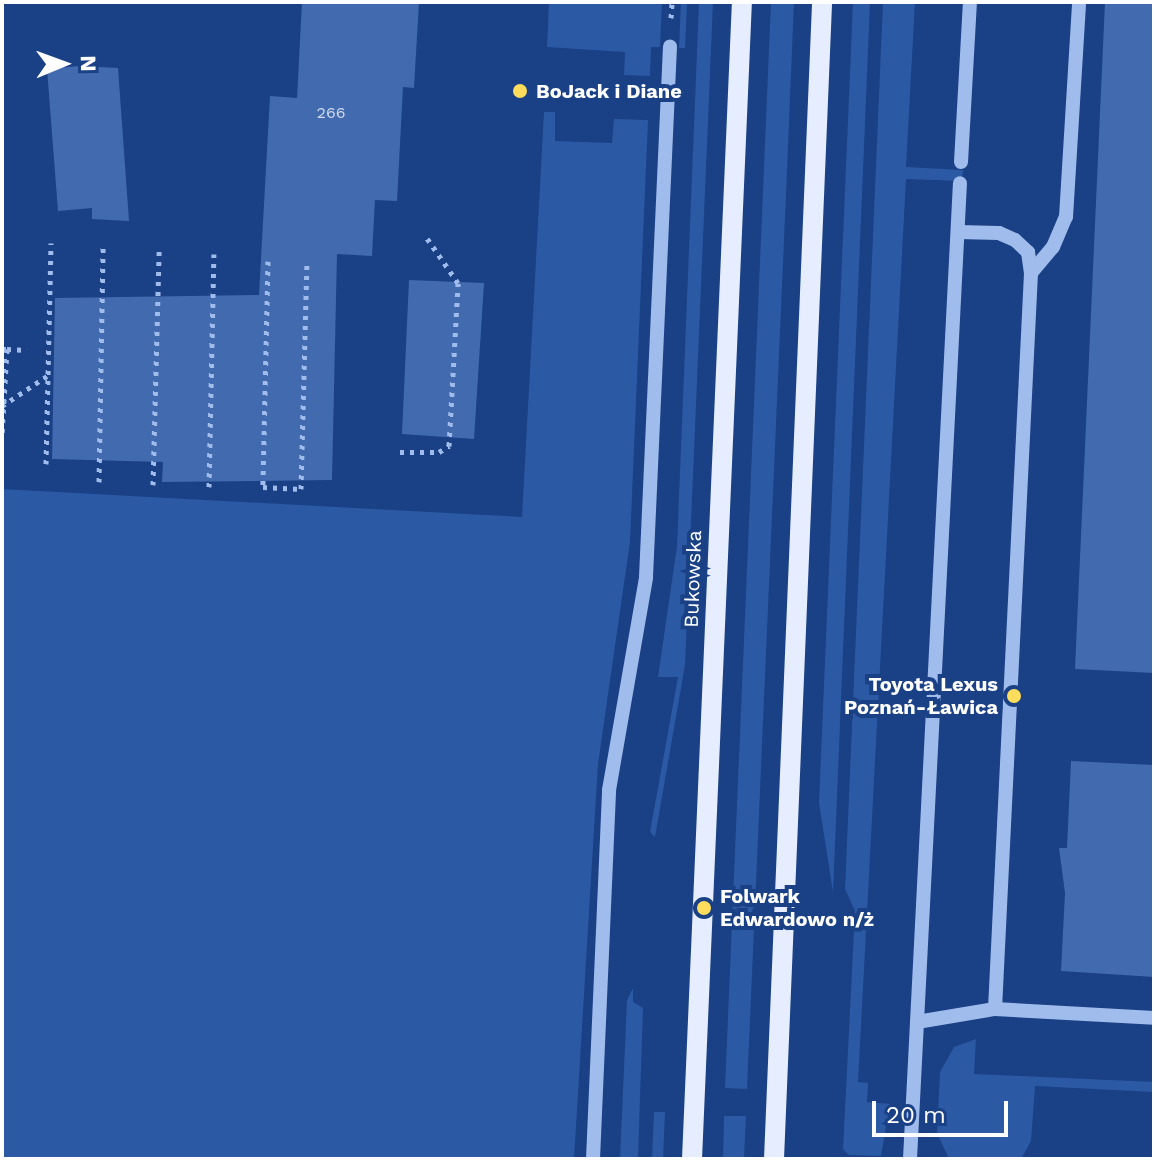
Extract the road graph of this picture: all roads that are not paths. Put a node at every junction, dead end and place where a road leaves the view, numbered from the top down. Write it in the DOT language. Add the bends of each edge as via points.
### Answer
graph roads {
  1 [pos="742,2"];
  2 [pos="822,2"];
  3 [pos="970,2"];
  4 [pos="1079,2"];
  5 [pos="670,47"];
  6 [pos="961,162"];
  7 [pos="960,183"];
  8 [pos="958,232"];
  9 [pos="1031,273"];
  10 [pos="995,1009"];
  11 [pos="1154,1018"];
  12 [pos="917,1022"];
  13 [pos="593,1159"];
  14 [pos="692,1159"];
  15 [pos="774,1159"];
  16 [pos="910,1159"];
  1 -- 14 [label="main road, Bukowska"];
  2 -- 15 [label="main road"];
  3 -- 6 [label="street"];
  4 -- 9 [label="street" via="1066,217 1053,247"];
  5 -- 13 [label="street" via="646,577 609,790"];
  7 -- 8 [label="street"];
  8 -- 9 [label="street" via="999,233 1015,240 1028,252"];
  8 -- 12 [label="street"];
  9 -- 10 [label="street"];
  10 -- 11 [label="street"];
  10 -- 12 [label="street"];
  12 -- 16 [label="street"];
}
